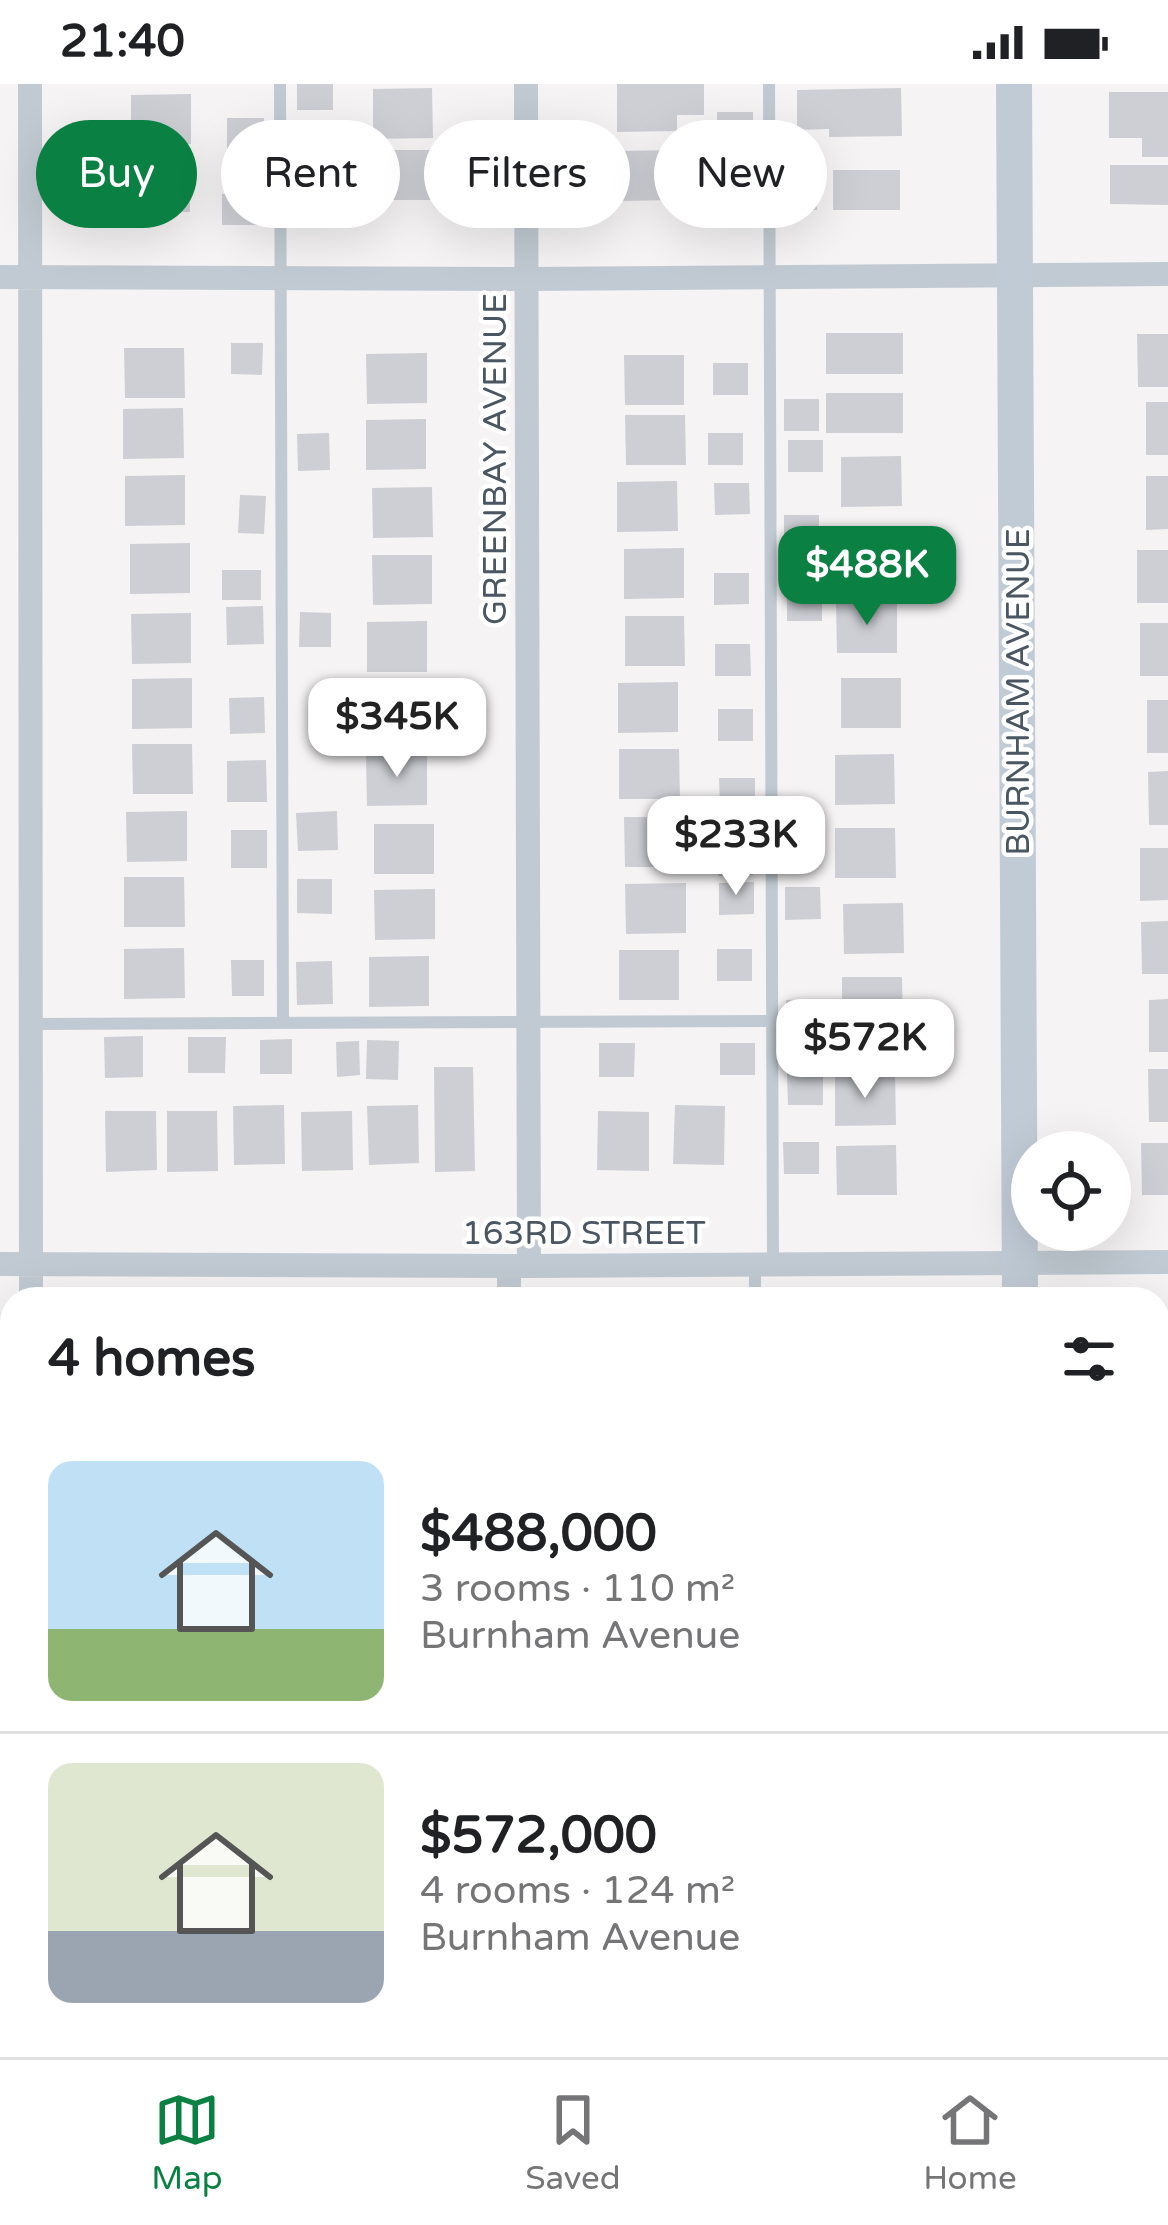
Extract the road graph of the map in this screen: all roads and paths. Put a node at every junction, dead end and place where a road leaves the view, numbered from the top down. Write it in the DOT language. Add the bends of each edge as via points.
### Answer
graph roads {
  1 [pos="29,84"];
  2 [pos="280,84"];
  3 [pos="526,84"];
  4 [pos="769,84"];
  5 [pos="1014,84"];
  6 [pos="1168,274"];
  7 [pos="1015,275"];
  8 [pos="30,276"];
  9 [pos="0,277"];
  10 [pos="280,278"];
  11 [pos="770,278"];
  12 [pos="527,279"];
  13 [pos="772,1021"];
  14 [pos="528,1022"];
  15 [pos="283,1023"];
  16 [pos="32,1024"];
  17 [pos="1020,1261"];
  18 [pos="1168,1262"];
  19 [pos="0,1264"];
  20 [pos="32,1264"];
  21 [pos="764,1264"];
  22 [pos="519,1266"];
  23 [pos="31,1287"];
  24 [pos="513,1287"];
  25 [pos="758,1287"];
  26 [pos="1020,1287"];
  1 -- 8 [label="street"];
  2 -- 10 [label="lane"];
  3 -- 12 [label="street, GREENBAY AVENUE"];
  4 -- 11 [label="lane"];
  5 -- 7 [label="main road, BURNHAM AVENUE"];
  6 -- 7 [label="street"];
  7 -- 11 [label="street"];
  7 -- 17 [label="main road, BURNHAM AVENUE"];
  8 -- 9 [label="street"];
  8 -- 10 [label="street"];
  8 -- 16 [label="street"];
  10 -- 12 [label="street"];
  10 -- 15 [label="lane"];
  11 -- 12 [label="street"];
  11 -- 13 [label="lane"];
  12 -- 14 [label="street, GREENBAY AVENUE"];
  13 -- 14 [label="lane"];
  13 -- 21 [label="lane"];
  14 -- 15 [label="lane"];
  14 -- 22 [label="street, GREENBAY AVENUE"];
  15 -- 16 [label="lane"];
  16 -- 20 [label="street"];
  17 -- 18 [label="street, 163RD STREET"];
  17 -- 21 [label="street, 163RD STREET"];
  17 -- 26 [label="main road, BURNHAM AVENUE"];
  19 -- 20 [label="street, 163RD STREET"];
  20 -- 22 [label="street, 163RD STREET"];
  20 -- 23 [label="street"];
  21 -- 22 [label="street, 163RD STREET"];
  21 -- 25 [label="lane"];
  22 -- 24 [label="street, GREENBAY AVENUE"];
}
